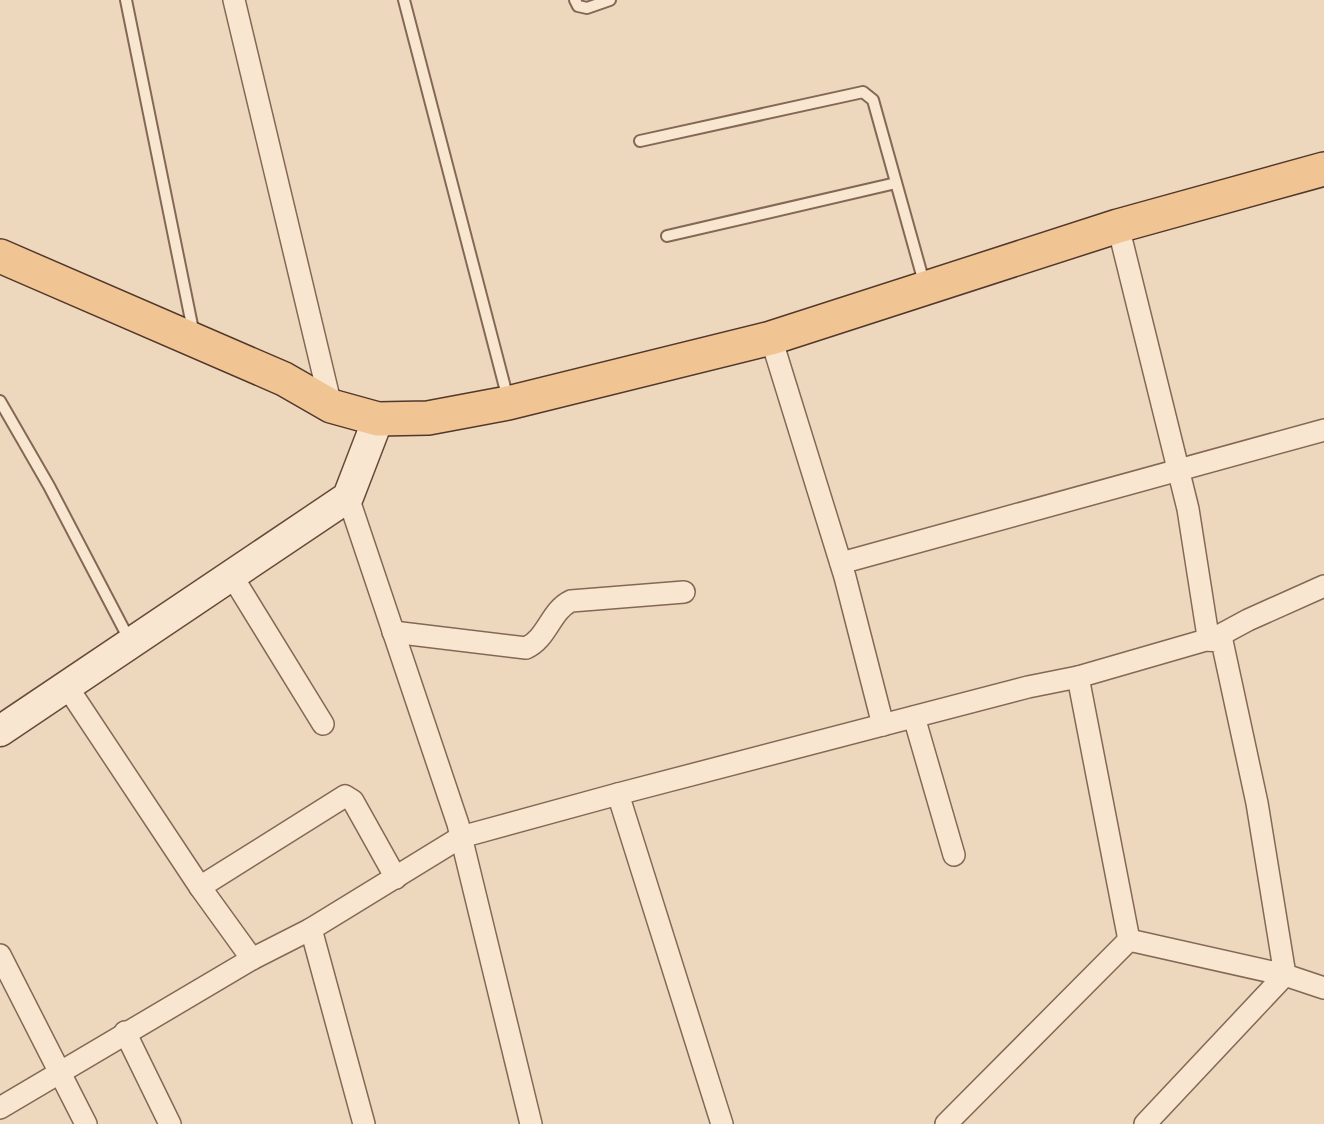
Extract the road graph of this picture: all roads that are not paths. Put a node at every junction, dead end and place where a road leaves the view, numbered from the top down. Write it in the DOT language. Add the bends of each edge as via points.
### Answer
graph roads {
  1 [pos="126,0"];
  2 [pos="234,0"];
  3 [pos="404,0"];
  4 [pos="575,0"];
  5 [pos="610,0"];
  6 [pos="640,141"];
  7 [pos="1324,169"];
  8 [pos="896,183"];
  9 [pos="1118,226"];
  10 [pos="666,236"];
  11 [pos="0,256"];
  12 [pos="926,289"];
  13 [pos="771,338"];
  14 [pos="196,341"];
  15 [pos="0,401"];
  16 [pos="508,402"];
  17 [pos="331,406"];
  18 [pos="378,419"];
  19 [pos="1324,429"];
  20 [pos="1178,470"];
  21 [pos="348,497"];
  22 [pos="841,563"];
  23 [pos="232,576"];
  24 [pos="1324,586"];
  25 [pos="684,592"];
  26 [pos="393,632"];
  27 [pos="1211,640"];
  28 [pos="132,644"];
  29 [pos="1078,677"];
  30 [pos="66,685"];
  31 [pos="914,717"];
  32 [pos="323,724"];
  33 [pos="883,725"];
  34 [pos="0,730"];
  35 [pos="618,794"];
  36 [pos="461,837"];
  37 [pos="954,855"];
  38 [pos="396,878"];
  39 [pos="200,887"];
  40 [pos="311,929"];
  41 [pos="1129,940"];
  42 [pos="0,955"];
  43 [pos="252,959"];
  44 [pos="1285,975"];
  45 [pos="1324,988"];
  46 [pos="125,1032"];
  47 [pos="57,1072"];
  48 [pos="0,1108"];
  49 [pos="86,1124"];
  50 [pos="170,1124"];
  51 [pos="364,1124"];
  52 [pos="531,1124"];
  53 [pos="722,1124"];
  54 [pos="946,1124"];
  55 [pos="1145,1124"];
  1 -- 14 [label="lane"];
  2 -- 17 [label="street"];
  3 -- 16 [label="lane"];
  4 -- 5 [label="lane" via="578,6 587,8"];
  6 -- 8 [label="lane" via="863,92 873,100"];
  7 -- 9 [label="main road"];
  8 -- 10 [label="lane"];
  8 -- 12 [label="lane"];
  9 -- 12 [label="main road"];
  9 -- 20 [label="street"];
  11 -- 14 [label="main road"];
  12 -- 13 [label="main road"];
  13 -- 16 [label="main road"];
  13 -- 22 [label="street"];
  14 -- 17 [label="main road" via="284,379"];
  15 -- 28 [label="lane"];
  16 -- 18 [label="main road" via="428,418"];
  17 -- 18 [label="main road"];
  18 -- 21 [label="street"];
  19 -- 20 [label="street"];
  20 -- 22 [label="street"];
  20 -- 27 [label="street"];
  21 -- 23 [label="street"];
  21 -- 26 [label="street"];
  22 -- 33 [label="street"];
  23 -- 28 [label="street"];
  23 -- 32 [label="street"];
  24 -- 27 [label="street"];
  25 -- 26 [label="street" via="571,601 534,644 526,648"];
  26 -- 36 [label="street"];
  27 -- 29 [label="street"];
  27 -- 44 [label="street" via="1222,642 1225,653 1257,803"];
  28 -- 30 [label="street"];
  29 -- 31 [label="street"];
  29 -- 41 [label="street"];
  30 -- 34 [label="street"];
  30 -- 39 [label="street"];
  31 -- 33 [label="street"];
  31 -- 37 [label="street"];
  33 -- 35 [label="street"];
  35 -- 36 [label="street"];
  35 -- 53 [label="street"];
  36 -- 38 [label="street"];
  36 -- 52 [label="street"];
  38 -- 39 [label="street" via="353,801 345,796"];
  38 -- 40 [label="street"];
  39 -- 43 [label="street"];
  40 -- 43 [label="street"];
  40 -- 51 [label="street"];
  41 -- 44 [label="street"];
  41 -- 54 [label="street"];
  42 -- 47 [label="street"];
  43 -- 46 [label="street"];
  44 -- 45 [label="street"];
  44 -- 55 [label="street"];
  46 -- 47 [label="street"];
  46 -- 50 [label="street"];
  47 -- 48 [label="street"];
  47 -- 49 [label="street"];
}
